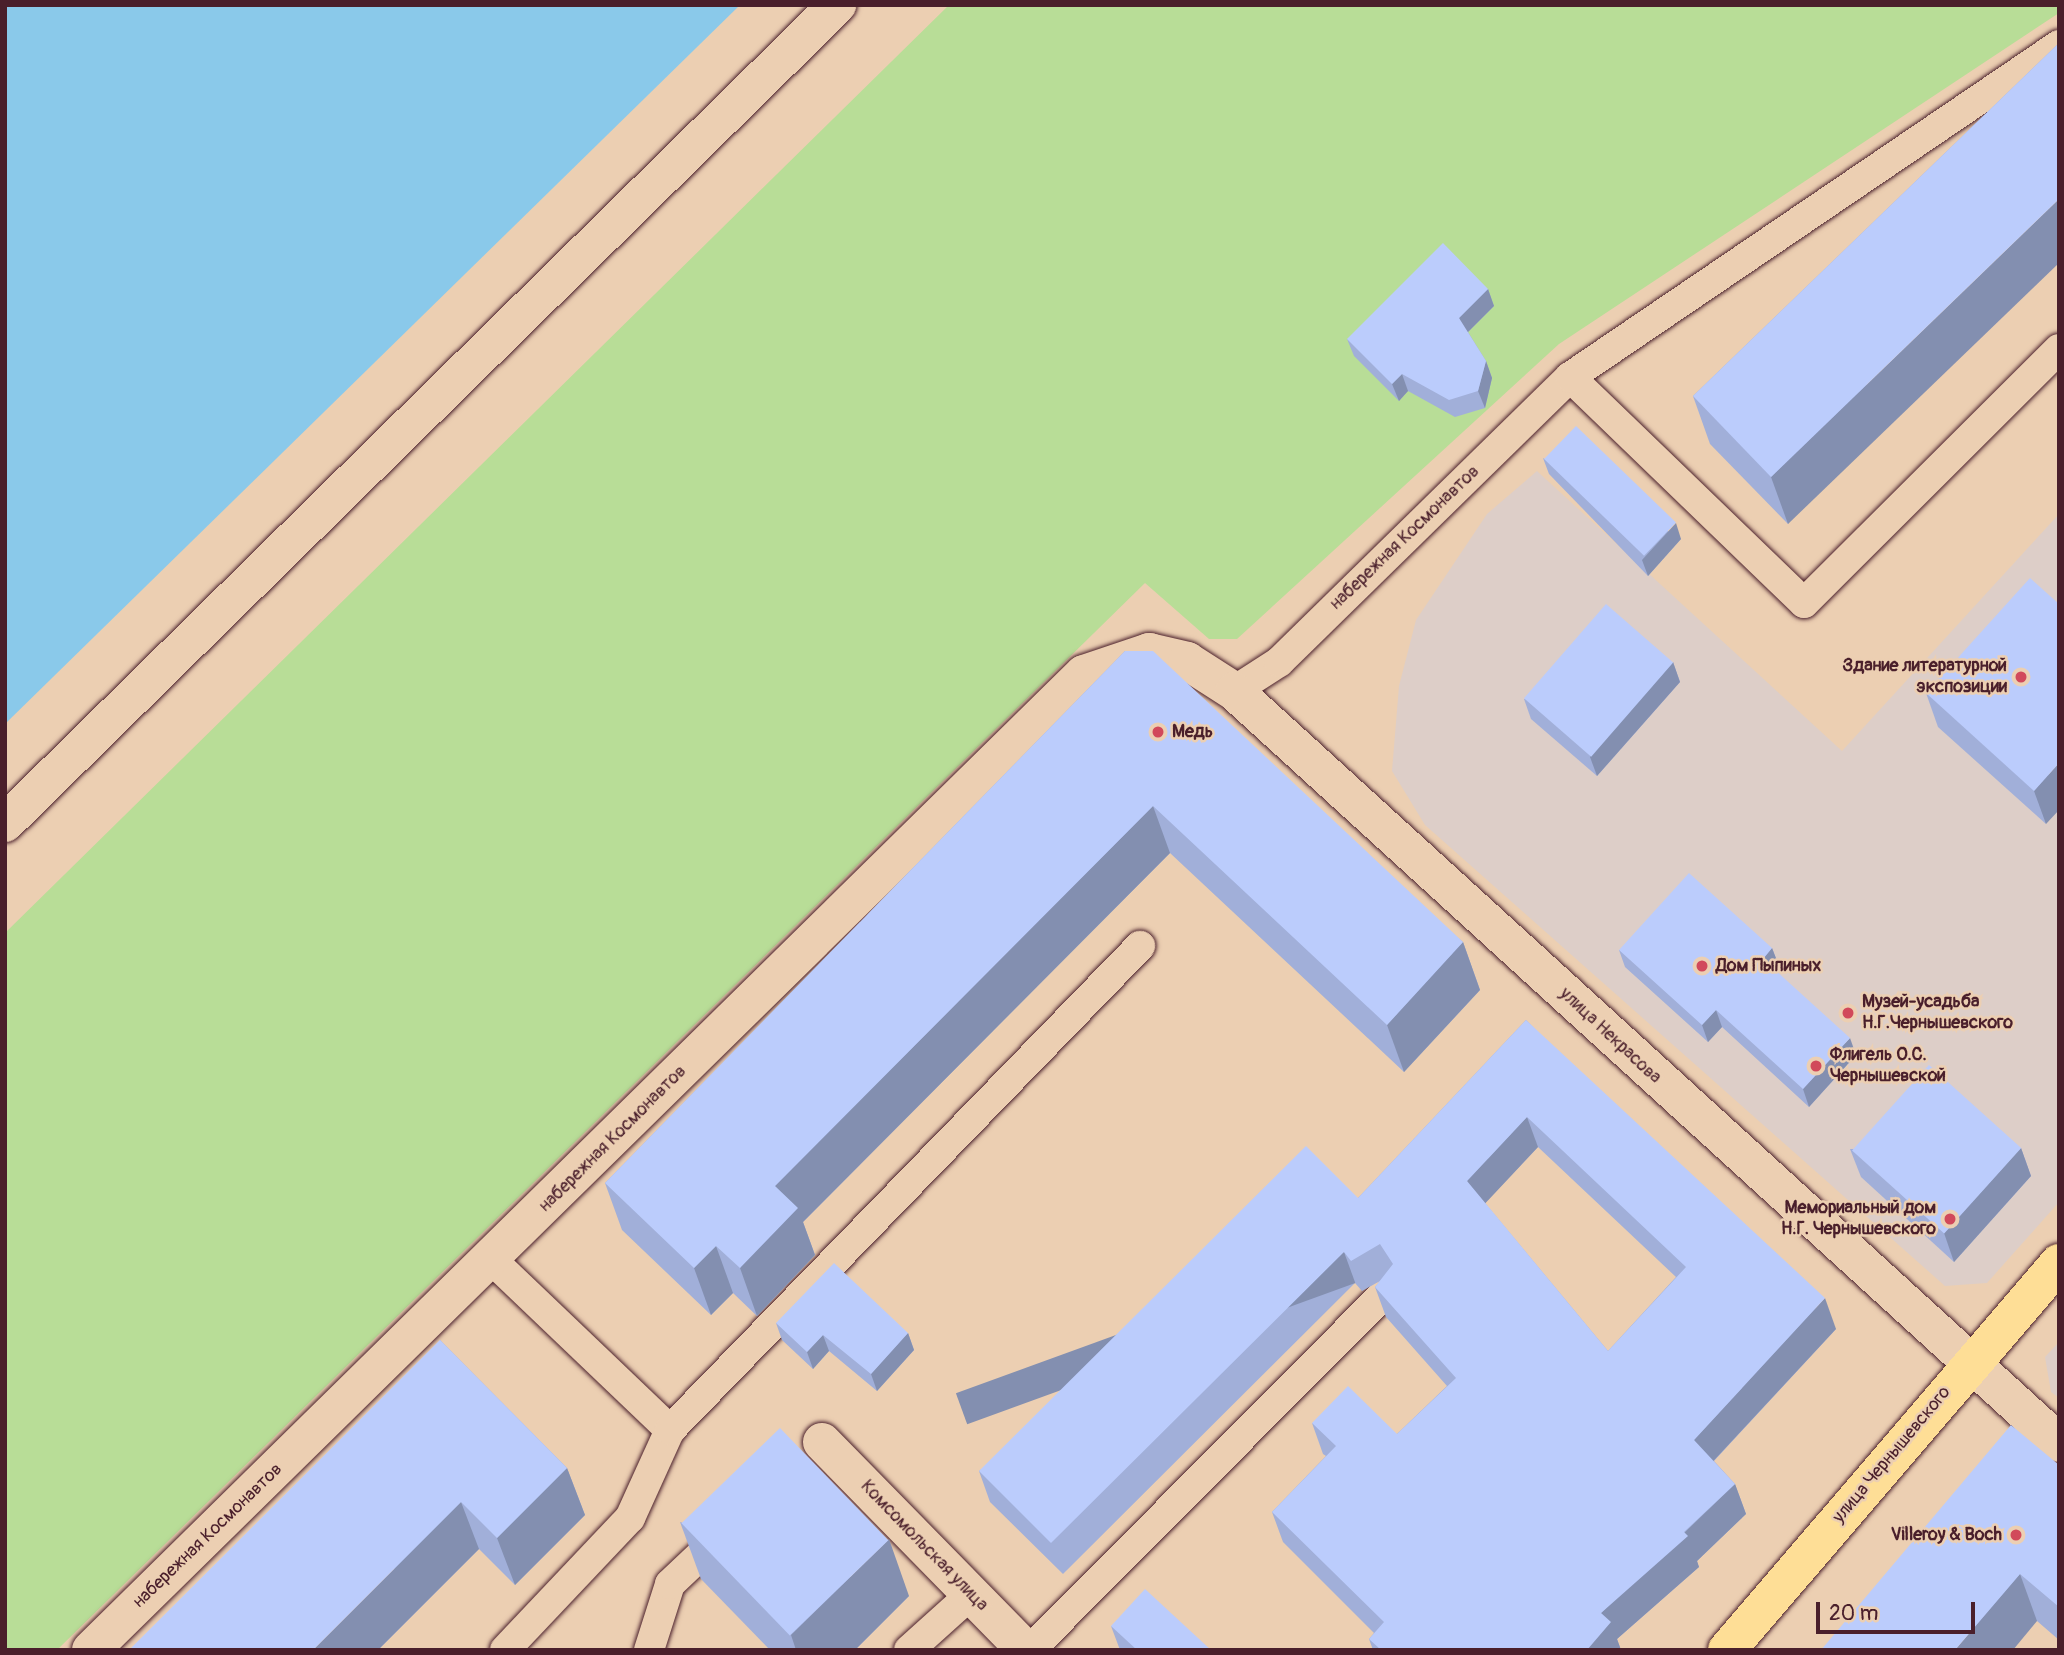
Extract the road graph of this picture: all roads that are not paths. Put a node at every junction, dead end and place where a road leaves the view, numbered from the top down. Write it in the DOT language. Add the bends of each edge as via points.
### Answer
graph roads {
  1 [pos="837,5"];
  2 [pos="2059,45"];
  3 [pos="2059,349"];
  4 [pos="1570,377"];
  5 [pos="1149,652"];
  6 [pos="1234,691"];
  7 [pos="5,823"];
  8 [pos="1140,946"];
  9 [pos="491,1259"];
  10 [pos="2059,1263"];
  11 [pos="1387,1291"];
  12 [pos="1969,1365"];
  13 [pos="670,1430"];
  14 [pos="2059,1443"];
  15 [pos="812,1451"];
  16 [pos="751,1508"];
  17 [pos="970,1595"];
  18 [pos="91,1650"];
  19 [pos="505,1650"];
  20 [pos="649,1650"];
  21 [pos="909,1650"];
  22 [pos="1028,1650"];
  23 [pos="1727,1650"];
  1 -- 7 [label="street"];
  2 -- 4 [label="lane, набережная Космонавтов"];
  3 -- 4 [label="lane" via="1804,603"];
  4 -- 6 [label="lane, набережная Космонавтов" via="1279,662"];
  5 -- 6 [label="street, улица Некрасова" via="1187,661"];
  5 -- 9 [label="street, набережная Космонавтов" via="1084,674"];
  6 -- 12 [label="street, улица Некрасова"];
  8 -- 13 [label="lane"];
  9 -- 13 [label="lane"];
  9 -- 18 [label="street, набережная Космонавтов"];
  10 -- 12 [label="main road, улица Чернышевского"];
  11 -- 22 [label="lane"];
  12 -- 14 [label="street, улица Некрасова"];
  12 -- 23 [label="main road, улица Чернышевского"];
  13 -- 19 [label="lane" via="630,1518"];
  15 -- 17 [label="street, Комсомольская улица"];
  16 -- 20 [label="lane" via="670,1584"];
  17 -- 21 [label="lane"];
  17 -- 22 [label="street, Комсомольская улица"];
}
